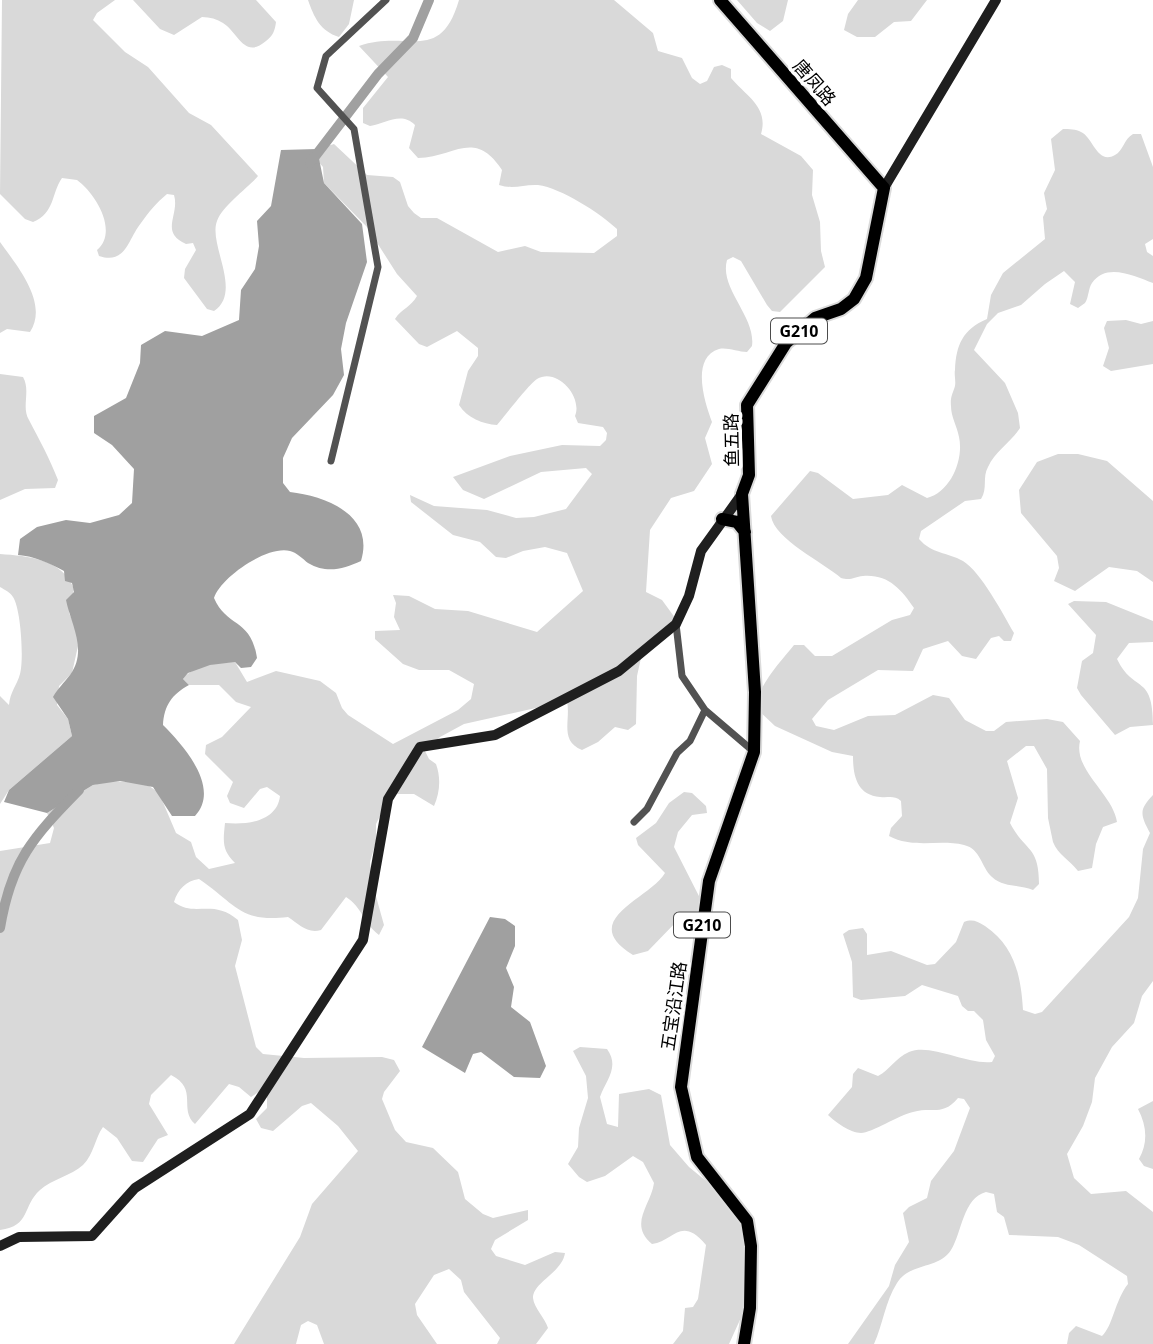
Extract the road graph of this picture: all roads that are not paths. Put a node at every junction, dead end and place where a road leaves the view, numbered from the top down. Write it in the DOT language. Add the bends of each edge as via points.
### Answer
graph roads {
  1 [pos="386,0"];
  2 [pos="720,0"];
  3 [pos="996,0"];
  4 [pos="884,187"];
  5 [pos="331,461"];
  6 [pos="742,494"];
  7 [pos="722,519"];
  8 [pos="745,532"];
  9 [pos="676,624"];
  10 [pos="705,710"];
  11 [pos="754,752"];
  12 [pos="634,822"];
  13 [pos="0,1246"];
  14 [pos="744,1344"];
  1 -- 5 [label="street" via="326,56 317,88 354,128 378,267"];
  2 -- 4 [label="highway, 唐凤路"];
  3 -- 4 [label="street"];
  4 -- 6 [label="highway, 鱼五路 / G210" via="866,278 854,299 815,318 786,342 747,405 749,475"];
  6 -- 7 [label="street"];
  6 -- 8 [label="highway, 五宝沿江路 / G210"];
  7 -- 8 [label="highway" via="737,522"];
  7 -- 9 [label="street" via="701,551"];
  8 -- 11 [label="highway, 五宝沿江路 / G210"];
  9 -- 10 [label="street" via="682,676"];
  9 -- 13 [label="street" via="619,671 495,735 420,747 387,799 363,940 250,1114 135,1188 92,1236 19,1237"];
  10 -- 11 [label="street"];
  10 -- 12 [label="street" via="647,809"];
  11 -- 14 [label="highway, 五宝沿江路 / G210" via="709,881 681,1087 697,1157 747,1221 750,1308"];
}
